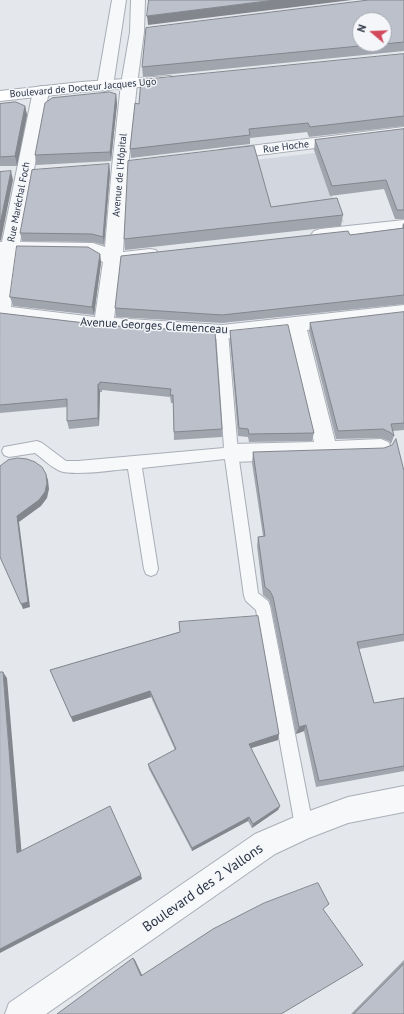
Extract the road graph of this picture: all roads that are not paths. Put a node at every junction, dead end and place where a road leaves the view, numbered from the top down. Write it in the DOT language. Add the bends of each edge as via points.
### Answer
graph roads {
  1 [pos="119,0"];
  2 [pos="138,0"];
  3 [pos="114,25"];
  4 [pos="137,28"];
  5 [pos="154,30"];
  6 [pos="184,79"];
  7 [pos="128,84"];
  8 [pos="106,86"];
  9 [pos="41,91"];
  10 [pos="0,96"];
  11 [pos="404,132"];
  12 [pos="215,156"];
  13 [pos="24,172"];
  14 [pos="6,174"];
  15 [pos="404,226"];
  16 [pos="302,238"];
  17 [pos="5,248"];
  18 [pos="168,253"];
  19 [pos="113,259"];
  20 [pos="404,312"];
  21 [pos="0,313"];
  22 [pos="296,324"];
  23 [pos="103,325"];
  24 [pos="222,332"];
  25 [pos="381,448"];
  26 [pos="327,450"];
  27 [pos="9,451"];
  28 [pos="231,453"];
  29 [pos="134,463"];
  30 [pos="151,569"];
  31 [pos="404,799"];
  32 [pos="304,826"];
  33 [pos="20,1014"];
  1 -- 3 [label="street"];
  2 -- 4 [label="street, Avenue de l'Hôpital"];
  3 -- 4 [label="street"];
  3 -- 8 [label="street"];
  4 -- 5 [label="street"];
  4 -- 7 [label="street, Avenue de l'Hôpital"];
  6 -- 7 [label="main road, Boulevard de Docteur Jacques Ugo"];
  7 -- 8 [label="main road, Boulevard de Docteur Jacques Ugo"];
  7 -- 19 [label="street, Avenue de l'Hôpital" via="128,166"];
  8 -- 9 [label="main road, Boulevard de Docteur Jacques Ugo"];
  9 -- 10 [label="main road, Boulevard de Docteur Jacques Ugo"];
  9 -- 13 [label="street, Rue Maréchal Foch"];
  11 -- 12 [label="street, Rue Hoche"];
  13 -- 14 [label="street"];
  13 -- 17 [label="street, Rue Maréchal Foch"];
  15 -- 16 [label="street"];
  17 -- 19 [label="street" via="93,249"];
  17 -- 21 [label="street, Rue Maréchal Foch"];
  18 -- 19 [label="street"];
  19 -- 23 [label="street, Avenue de l'Hôpital"];
  20 -- 22 [label="street, Avenue Georges Clemenceau"];
  21 -- 23 [label="street, Avenue Georges Clemenceau"];
  22 -- 24 [label="street, Avenue Georges Clemenceau"];
  22 -- 26 [label="street"];
  23 -- 24 [label="street, Avenue Georges Clemenceau"];
  24 -- 28 [label="lane"];
  25 -- 26 [label="street"];
  26 -- 28 [label="street"];
  27 -- 29 [label="lane" via="37,447 63,466"];
  28 -- 29 [label="lane"];
  28 -- 32 [label="lane" via="251,596 263,606"];
  29 -- 30 [label="lane"];
  31 -- 32 [label="street, Boulevard des 2 Vallons" via="348,810"];
  32 -- 33 [label="street, Boulevard des 2 Vallons" via="265,844"];
}
